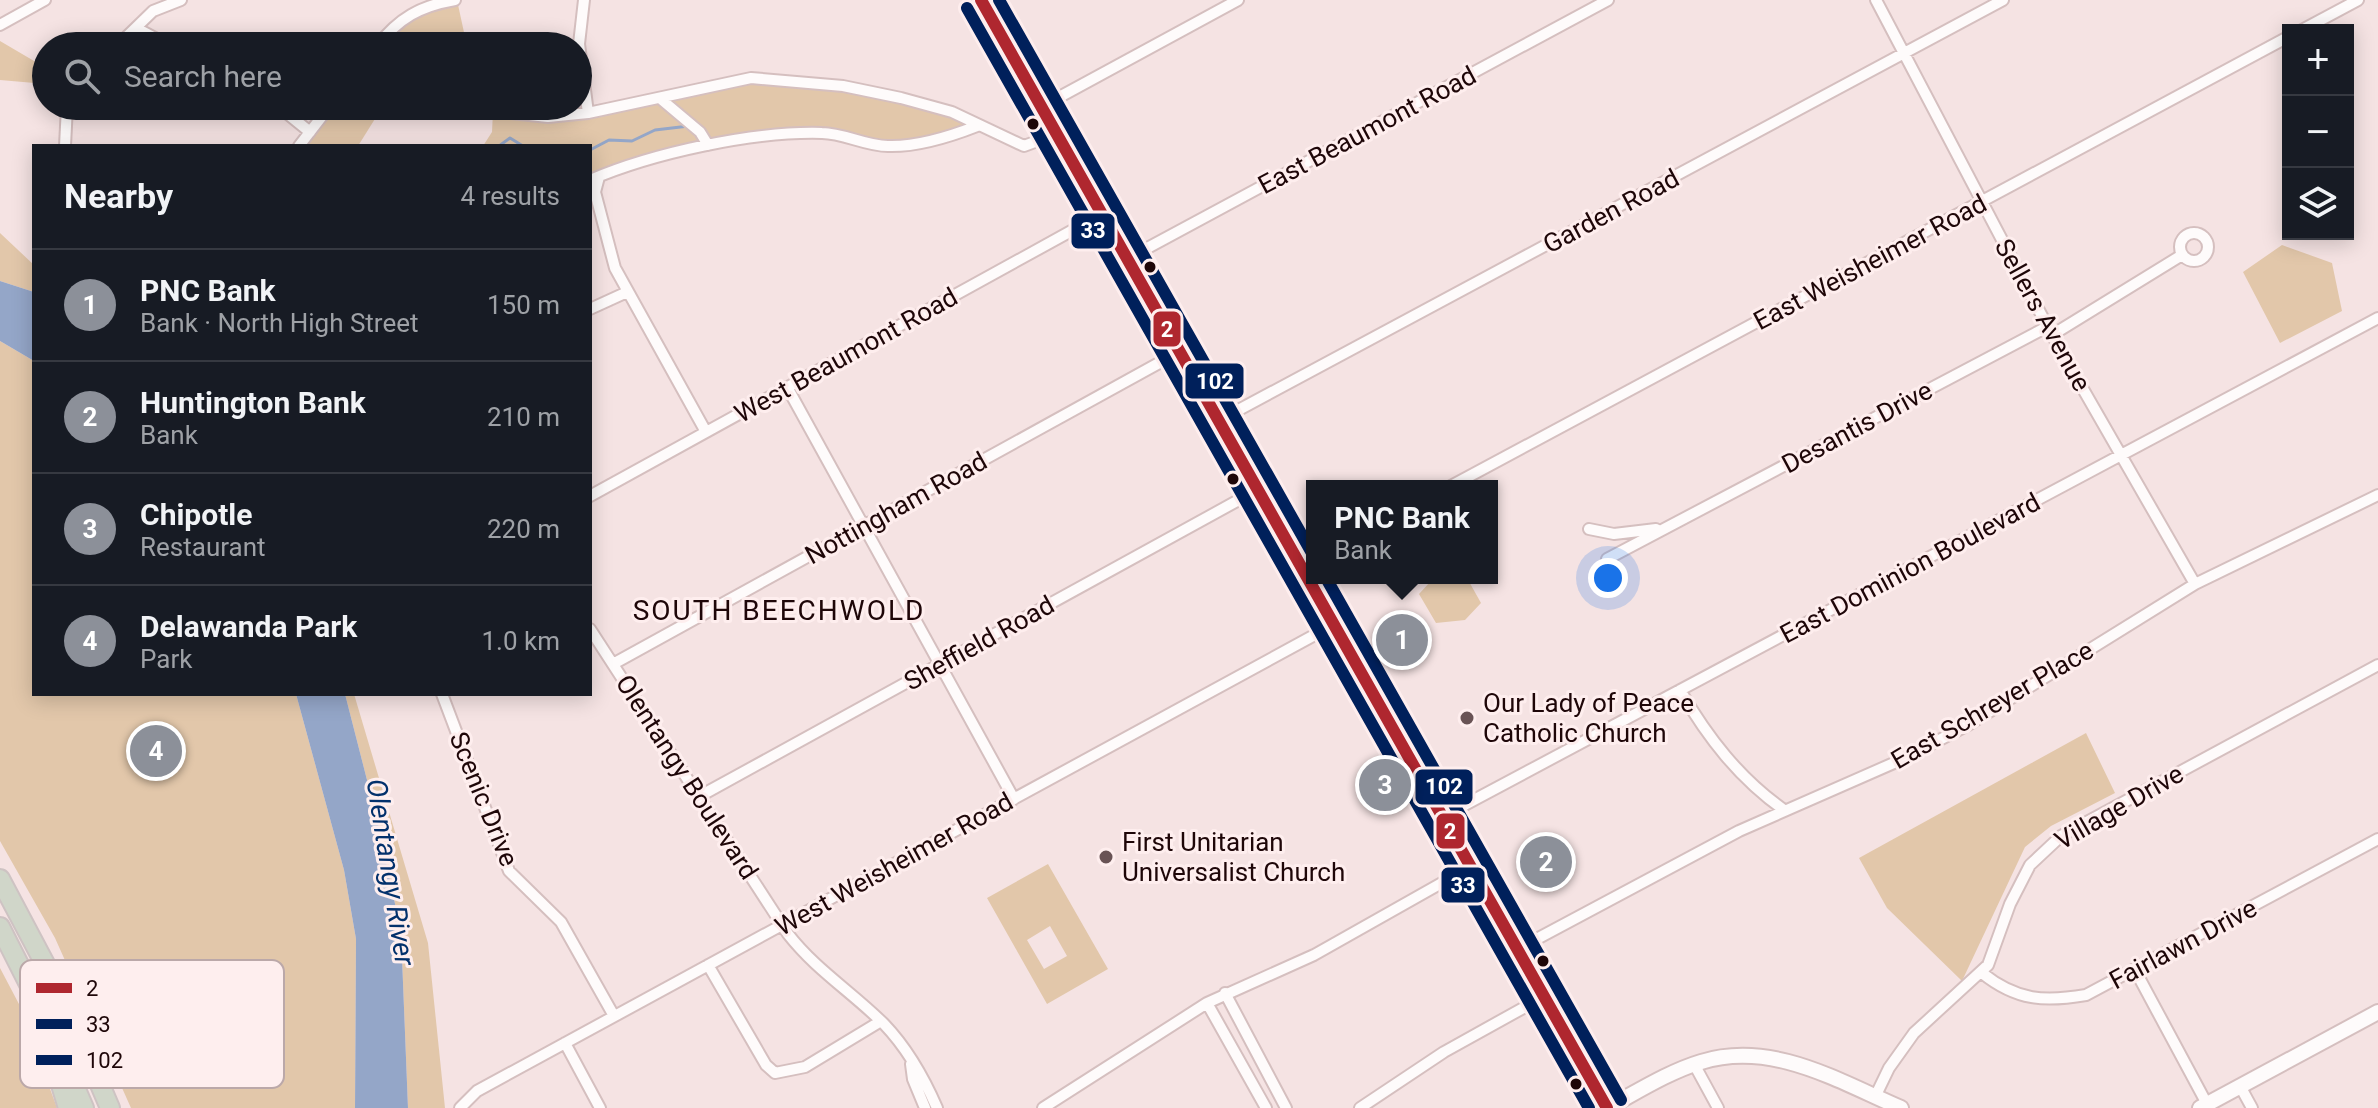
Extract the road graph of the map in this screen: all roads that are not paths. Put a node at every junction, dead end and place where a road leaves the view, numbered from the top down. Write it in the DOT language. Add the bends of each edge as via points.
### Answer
graph roads {
  1 [pos="45,0"];
  2 [pos="181,0"];
  3 [pos="455,0"];
  4 [pos="584,0"];
  5 [pos="981,0"];
  6 [pos="1238,0"];
  7 [pos="1608,0"];
  8 [pos="1876,0"];
  9 [pos="2003,0"];
  10 [pos="2358,0"];
  11 [pos="2313,24"];
  12 [pos="0,25"];
  13 [pos="136,28"];
  14 [pos="132,32"];
  15 [pos="144,32"];
  16 [pos="388,32"];
  17 [pos="580,32"];
  18 [pos="2282,40"];
  19 [pos="1905,52"];
  20 [pos="662,100"];
  21 [pos="1041,107"];
  22 [pos="592,112"];
  23 [pos="66,120"];
  24 [pos="295,120"];
  25 [pos="319,120"];
  26 [pos="977,126"];
  27 [pos="310,132"];
  28 [pos="1056,134"];
  29 [pos="65,144"];
  30 [pos="301,144"];
  31 [pos="708,145"];
  32 [pos="594,178"];
  33 [pos="1981,202"];
  34 [pos="1102,214"];
  35 [pos="2182,255"];
  36 [pos="1127,259"];
  37 [pos="625,293"];
  38 [pos="592,308"];
  39 [pos="2378,318"];
  40 [pos="2050,331"];
  41 [pos="1179,352"];
  42 [pos="787,387"];
  43 [pos="1218,421"];
  44 [pos="706,432"];
  45 [pos="2123,455"];
  46 [pos="1462,480"];
  47 [pos="1257,490"];
  48 [pos="592,495"];
  49 [pos="2378,495"];
  50 [pos="864,526"];
  51 [pos="1666,528"];
  52 [pos="1589,529"];
  53 [pos="1607,559"];
  54 [pos="1306,564"];
  55 [pos="1315,584"];
  56 [pos="2195,584"];
  57 [pos="1333,625"];
  58 [pos="592,632"];
  59 [pos="613,664"];
  60 [pos="940,664"];
  61 [pos="2378,665"];
  62 [pos="1680,690"];
  63 [pos="443,696"];
  64 [pos="700,796"];
  65 [pos="1014,799"];
  66 [pos="1784,810"];
  67 [pos="1442,817"];
  68 [pos="2378,839"];
  69 [pos="1470,867"];
  70 [pos="0,879"];
  71 [pos="783,925"];
  72 [pos="0,927"];
  73 [pos="1516,950"];
  74 [pos="43,960"];
  75 [pos="708,965"];
  76 [pos="20,967"];
  77 [pos="2135,970"];
  78 [pos="1982,973"];
  79 [pos="1225,993"];
  80 [pos="1543,997"];
  81 [pos="1207,1003"];
  82 [pos="2378,1012"];
  83 [pos="614,1016"];
  84 [pos="881,1021"];
  85 [pos="565,1043"];
  86 [pos="911,1062"];
  87 [pos="1694,1064"];
  88 [pos="2240,1086"];
  89 [pos="63,1088"];
  90 [pos="75,1088"];
  91 [pos="101,1088"];
  92 [pos="1875,1097"];
  93 [pos="2203,1106"];
  94 [pos="68,1108"];
  95 [pos="84,1108"];
  96 [pos="110,1108"];
  97 [pos="460,1108"];
  98 [pos="600,1108"];
  99 [pos="925,1108"];
  100 [pos="937,1108"];
  101 [pos="1043,1108"];
  102 [pos="1266,1108"];
  103 [pos="1286,1108"];
  104 [pos="1360,1108"];
  105 [pos="1607,1108"];
  106 [pos="1718,1108"];
  107 [pos="1901,1108"];
  108 [pos="2252,1108"];
  1 -- 12 [label="street"];
  2 -- 13 [label="street" via="153,11"];
  3 -- 16 [label="street" via="429,4"];
  4 -- 17 [label="street"];
  5 -- 21 [label="main road"];
  6 -- 21 [label="street"];
  7 -- 36 [label="street, East Beaumont Road"];
  8 -- 19 [label="street, Sellers Avenue"];
  9 -- 19 [label="street, Garden Road"];
  10 -- 11 [label="street"];
  13 -- 14 [label="street"];
  13 -- 15 [label="street"];
  18 -- 33 [label="street, East Weisheimer Road"];
  19 -- 33 [label="street, Sellers Avenue"];
  19 -- 43 [label="street, Garden Road"];
  20 -- 22 [label="street"];
  20 -- 26 [label="street" via="751,78 816,83 939,108"];
  20 -- 31 [label="street"];
  21 -- 28 [label="main road"];
  23 -- 29 [label="street"];
  24 -- 27 [label="street"];
  25 -- 27 [label="street"];
  26 -- 28 [label="street" via="1024,146"];
  26 -- 31 [label="street" via="934,141 887,146 826,133 773,134"];
  27 -- 30 [label="street"];
  28 -- 34 [label="main road"];
  31 -- 32 [label="street"];
  32 -- 37 [label="street"];
  33 -- 40 [label="street, Sellers Avenue"];
  33 -- 46 [label="street, East Weisheimer Road"];
  34 -- 36 [label="main road"];
  34 -- 42 [label="street, West Beaumont Road"];
  35 -- 40 [label="street, Desantis Drive"];
  36 -- 41 [label="main road"];
  37 -- 38 [label="street"];
  37 -- 44 [label="street"];
  39 -- 45 [label="street, East Dominion Boulevard"];
  40 -- 45 [label="street, Sellers Avenue"];
  40 -- 51 [label="street, Desantis Drive"];
  41 -- 43 [label="main road"];
  41 -- 50 [label="street, Nottingham Road"];
  42 -- 44 [label="street, West Beaumont Road"];
  42 -- 50 [label="street"];
  43 -- 47 [label="main road"];
  44 -- 48 [label="street, West Beaumont Road"];
  45 -- 56 [label="street, Sellers Avenue"];
  45 -- 62 [label="street, East Dominion Boulevard"];
  47 -- 54 [label="main road"];
  47 -- 60 [label="street, Sheffield Road"];
  49 -- 56 [label="street, East Schreyer Place"];
  50 -- 59 [label="street, Nottingham Road"];
  50 -- 60 [label="street"];
  51 -- 52 [label="street, Desantis Drive" via="1614,534"];
  51 -- 53 [label="street, Desantis Drive"];
  55 -- 57 [label="main road"];
  56 -- 66 [label="street, East Schreyer Place" via="1968,725"];
  57 -- 65 [label="street, West Weisheimer Road"];
  57 -- 67 [label="main road"];
  58 -- 59 [label="street, Olentangy Boulevard"];
  59 -- 64 [label="street, Olentangy Boulevard"];
  60 -- 64 [label="street, Sheffield Road"];
  60 -- 65 [label="street"];
  61 -- 78 [label="street, Village Drive" via="2061,836 2030,865 2010,904 1994,956"];
  62 -- 66 [label="street" via="1731,764"];
  62 -- 67 [label="street, East Dominion Boulevard"];
  63 -- 83 [label="street, Scenic Drive" via="509,871 561,922"];
  64 -- 71 [label="street, Olentangy Boulevard"];
  65 -- 71 [label="street, West Weisheimer Road"];
  66 -- 73 [label="street, East Schreyer Place"];
  67 -- 69 [label="main road"];
  68 -- 77 [label="street, Fairlawn Drive"];
  69 -- 73 [label="main road"];
  69 -- 79 [label="street" via="1314,955"];
  70 -- 74 [label="highway"];
  71 -- 75 [label="street, West Weisheimer Road"];
  71 -- 84 [label="street, Olentangy Boulevard" via="815,965"];
  72 -- 76 [label="highway"];
  73 -- 80 [label="main road"];
  75 -- 83 [label="street, West Weisheimer Road"];
  75 -- 84 [label="street" via="766,1065 782,1074 805,1067"];
  77 -- 78 [label="street, Fairlawn Drive" via="2086,995 2044,1002 1995,984"];
  77 -- 93 [label="street"];
  78 -- 92 [label="street, Village Drive" via="1914,1033"];
  79 -- 81 [label="street"];
  79 -- 103 [label="street"];
  80 -- 104 [label="street" via="1444,1052"];
  80 -- 105 [label="main road"];
  81 -- 101 [label="street"];
  81 -- 102 [label="street"];
  82 -- 88 [label="main road"];
  83 -- 85 [label="street, West Weisheimer Road"];
  84 -- 86 [label="street, Olentangy Boulevard"];
  85 -- 97 [label="street, West Weisheimer Road" via="477,1091"];
  85 -- 98 [label="street"];
  86 -- 99 [label="street"];
  86 -- 100 [label="street, Olentangy Boulevard"];
  87 -- 92 [label="main road" via="1732,1056 1769,1057 1807,1067"];
  87 -- 105 [label="main road"];
  87 -- 106 [label="street"];
  88 -- 93 [label="main road"];
  88 -- 108 [label="street"];
  89 -- 94 [label="highway"];
  90 -- 95 [label="highway"];
  91 -- 96 [label="highway"];
  92 -- 107 [label="main road"];
}
